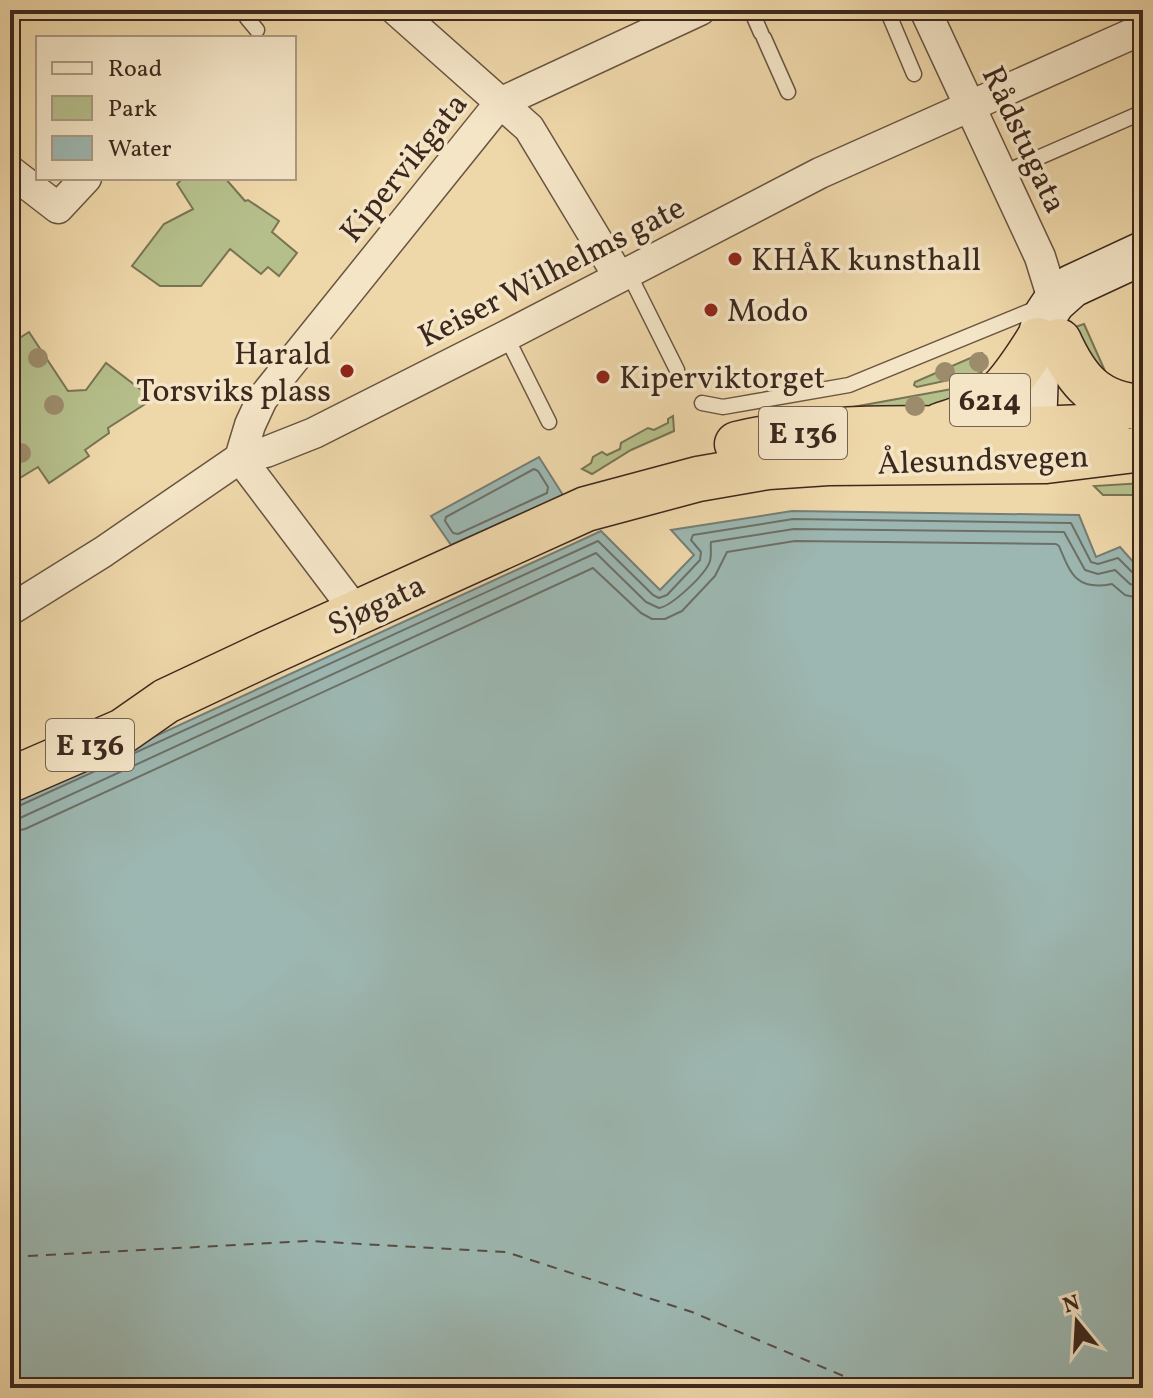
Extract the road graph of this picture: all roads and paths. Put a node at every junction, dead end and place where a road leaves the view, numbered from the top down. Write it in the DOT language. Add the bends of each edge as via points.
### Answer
graph roads {
  1 [pos="251,10"];
  2 [pos="396,10"];
  3 [pos="700,10"];
  4 [pos="751,10"];
  5 [pos="887,10"];
  6 [pos="925,10"];
  7 [pos="1143,29"];
  8 [pos="257,30"];
  9 [pos="914,74"];
  10 [pos="788,92"];
  11 [pos="500,103"];
  12 [pos="970,106"];
  13 [pos="1143,112"];
  14 [pos="10,171"];
  15 [pos="1001,174"];
  16 [pos="84,180"];
  17 [pos="1143,253"];
  18 [pos="623,274"];
  19 [pos="1050,327"];
  20 [pos="506,336"];
  21 [pos="677,370"];
  22 [pos="702,403"];
  23 [pos="1143,407"];
  24 [pos="549,422"];
  25 [pos="1143,422"];
  26 [pos="920,428"];
  27 [pos="1048,440"];
  28 [pos="1143,449"];
  29 [pos="240,458"];
  30 [pos="586,509"];
  31 [pos="10,610"];
  32 [pos="354,614"];
  33 [pos="166,701"];
  34 [pos="10,749"];
  35 [pos="10,780"];
  1 -- 8 [label="lane" via="247,18"];
  2 -- 11 [label="street"];
  3 -- 11 [label="street, Kipervikgata"];
  4 -- 10 [label="lane"];
  5 -- 9 [label="lane"];
  6 -- 12 [label="street, Rådstugata"];
  7 -- 12 [label="street, Keiser Wilhelms gate"];
  11 -- 18 [label="street" via="529,128"];
  11 -- 29 [label="street, Kipervikgata" via="262,399"];
  12 -- 15 [label="street, Rådstugata"];
  12 -- 18 [label="street, Keiser Wilhelms gate" via="820,173"];
  13 -- 15 [label="lane"];
  14 -- 16 [label="street" via="58,208"];
  15 -- 19 [label="street, Rådstugata" via="1040,257"];
  17 -- 19 [label="main road, 6214" via="1072,286"];
  18 -- 20 [label="street, Keiser Wilhelms gate"];
  18 -- 21 [label="lane"];
  19 -- 22 [label="lane" via="849,385 723,407"];
  19 -- 23 [label="highway" via="1091,389 1124,406"];
  19 -- 26 [label="highway, 6214" via="1010,382 979,410"];
  19 -- 27 [label="main road, 6214"];
  20 -- 24 [label="lane"];
  20 -- 29 [label="street, Keiser Wilhelms gate" via="314,433"];
  25 -- 27 [label="highway, Ålesundsvegen / E 136"];
  26 -- 27 [label="highway, Ålesundsvegen / E 136"];
  26 -- 30 [label="highway, Ålesundsvegen / E 136" via="796,433 694,454 613,489"];
  27 -- 28 [label="highway, Ålesundsvegen / E 136"];
  27 -- 30 [label="highway, Ålesundsvegen / E 136" via="768,467 698,479"];
  29 -- 31 [label="street, Keiser Wilhelms gate"];
  29 -- 32 [label="street"];
  30 -- 32 [label="highway, Sjøgata / E 136"];
  32 -- 33 [label="highway, Sjøgata / E 136"];
  33 -- 34 [label="highway, Sjøgata / E 136"];
  33 -- 35 [label="highway, Sjøgata / E 136" via="123,731"];
}
